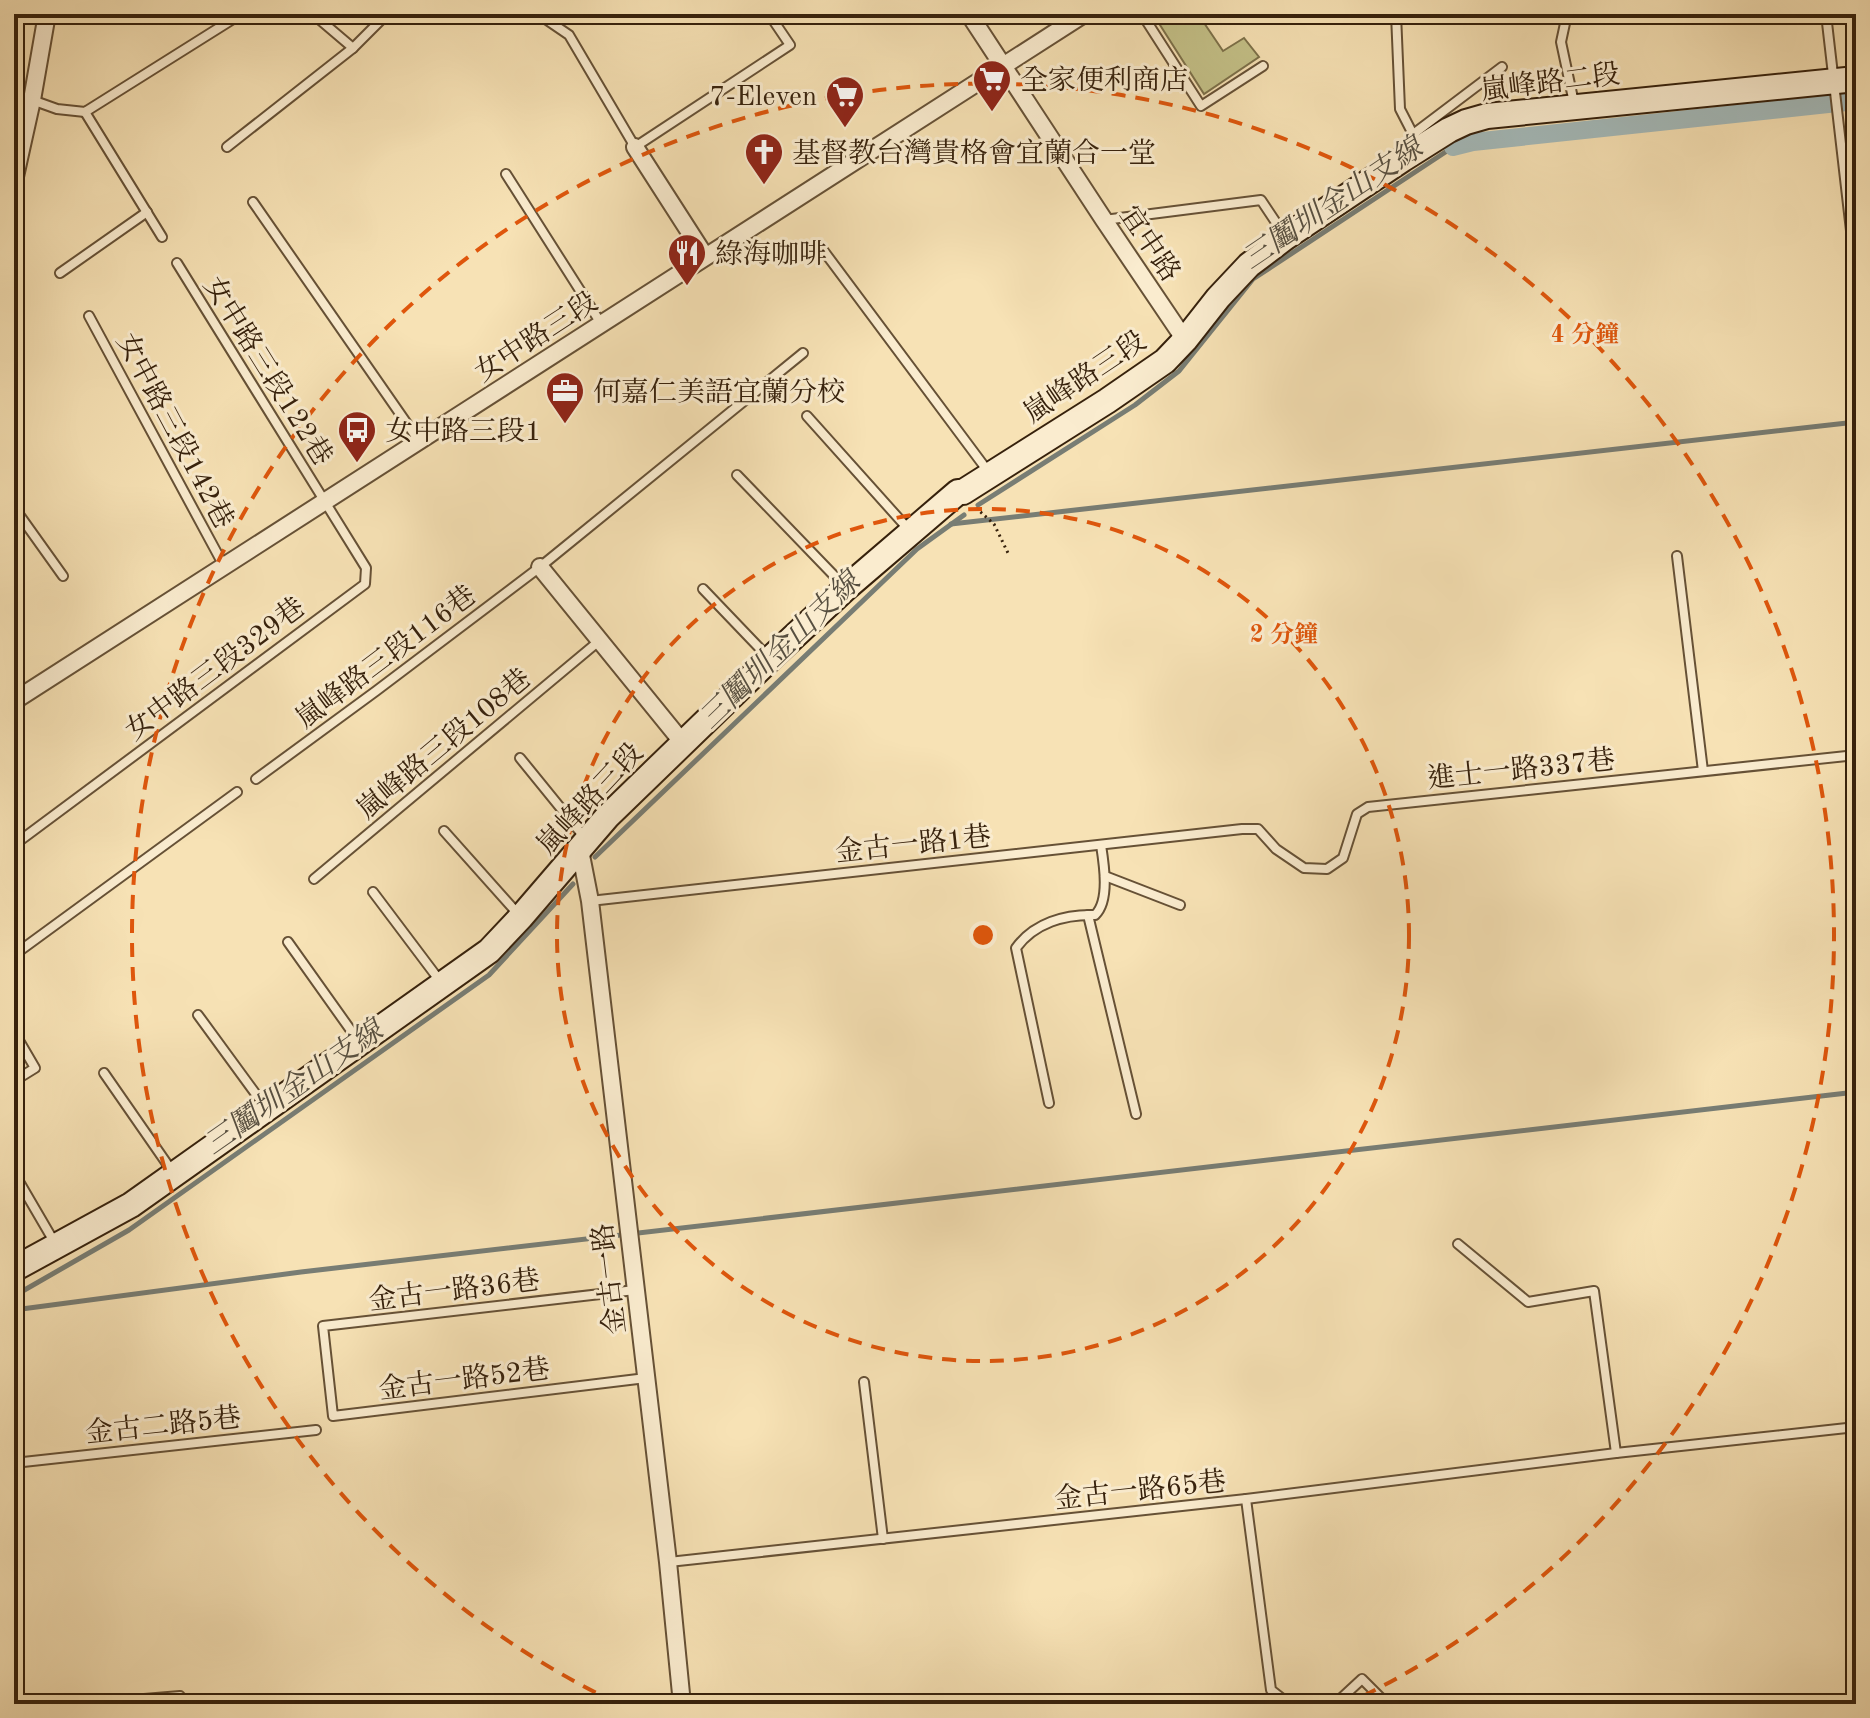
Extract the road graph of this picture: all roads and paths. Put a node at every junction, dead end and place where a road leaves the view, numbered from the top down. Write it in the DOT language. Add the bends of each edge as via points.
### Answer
graph roads {
  1 [pos="47,14"];
  2 [pos="241,14"];
  3 [pos="313,14"];
  4 [pos="387,14"];
  5 [pos="532,14"];
  6 [pos="769,14"];
  7 [pos="969,14"];
  8 [pos="1084,14"];
  9 [pos="1142,14"];
  10 [pos="1396,14"];
  11 [pos="1567,14"];
  12 [pos="1826,14"];
  13 [pos="353,48"];
  14 [pos="1004,65"];
  15 [pos="1263,66"];
  16 [pos="1502,67"];
  17 [pos="1845,80"];
  18 [pos="32,100"];
  19 [pos="1574,107"];
  20 [pos="85,112"];
  21 [pos="1416,142"];
  22 [pos="227,147"];
  23 [pos="635,147"];
  24 [pos="506,174"];
  25 [pos="14,181"];
  26 [pos="253,202"];
  27 [pos="147,212"];
  28 [pos="1104,220"];
  29 [pos="162,237"];
  30 [pos="1286,237"];
  31 [pos="823,250"];
  32 [pos="705,256"];
  33 [pos="177,263"];
  34 [pos="60,273"];
  35 [pos="1856,274"];
  36 [pos="89,316"];
  37 [pos="602,325"];
  38 [pos="1185,340"];
  39 [pos="803,353"];
  40 [pos="807,416"];
  41 [pos="420,442"];
  42 [pos="990,474"];
  43 [pos="737,475"];
  44 [pos="958,492"];
  45 [pos="325,501"];
  46 [pos="14,512"];
  47 [pos="911,531"];
  48 [pos="1008,553"];
  49 [pos="1677,556"];
  50 [pos="224,566"];
  51 [pos="540,567"];
  52 [pos="63,576"];
  53 [pos="846,588"];
  54 [pos="703,589"];
  55 [pos="599,641"];
  56 [pos="770,659"];
  57 [pos="14,701"];
  58 [pos="683,743"];
  59 [pos="1856,755"];
  60 [pos="520,758"];
  61 [pos="1703,771"];
  62 [pos="256,779"];
  63 [pos="237,792"];
  64 [pos="1242,829"];
  65 [pos="444,831"];
  66 [pos="14,845"];
  67 [pos="584,845"];
  68 [pos="1101,845"];
  69 [pos="1105,876"];
  70 [pos="314,879"];
  71 [pos="373,892"];
  72 [pos="590,901"];
  73 [pos="1180,905"];
  74 [pos="1088,915"];
  75 [pos="521,917"];
  76 [pos="288,942"];
  77 [pos="14,955"];
  78 [pos="443,984"];
  79 [pos="198,1015"];
  80 [pos="14,1032"];
  81 [pos="360,1043"];
  82 [pos="104,1073"];
  83 [pos="14,1081"];
  84 [pos="1049,1103"];
  85 [pos="266,1109"];
  86 [pos="1136,1114"];
  87 [pos="14,1173"];
  88 [pos="175,1174"];
  89 [pos="1458,1244"];
  90 [pos="57,1246"];
  91 [pos="14,1269"];
  92 [pos="635,1290"];
  93 [pos="329,1371"];
  94 [pos="646,1378"];
  95 [pos="864,1382"];
  96 [pos="1856,1427"];
  97 [pos="316,1430"];
  98 [pos="1616,1453"];
  99 [pos="14,1463"];
  100 [pos="1246,1499"];
  101 [pos="883,1539"];
  102 [pos="668,1562"];
  103 [pos="14,1692"];
  104 [pos="180,1696"];
  105 [pos="148,1701"];
  106 [pos="15,1704"];
  107 [pos="84,1704"];
  108 [pos="682,1704"];
  109 [pos="1289,1704"];
  110 [pos="1335,1704"];
  111 [pos="1387,1704"];
  1 -- 18 [label="street"];
  2 -- 20 [label="lane"];
  3 -- 13 [label="lane"];
  4 -- 13 [label="lane"];
  5 -- 23 [label="lane" via="569,35"];
  6 -- 23 [label="lane" via="790,45"];
  7 -- 14 [label="street, 宜中路"];
  8 -- 14 [label="street, 女中路三段"];
  9 -- 15 [label="lane" via="1201,106"];
  10 -- 21 [label="lane" via="1400,109"];
  11 -- 19 [label="lane" via="1561,42"];
  12 -- 17 [label="lane"];
  13 -- 22 [label="lane"];
  14 -- 28 [label="street, 宜中路"];
  14 -- 32 [label="street, 女中路三段"];
  16 -- 21 [label="lane"];
  17 -- 19 [label="street, 嵐峰路二段"];
  17 -- 35 [label="lane"];
  18 -- 20 [label="lane"];
  18 -- 25 [label="street"];
  19 -- 21 [label="street, 嵐峰路二段" via="1487,116"];
  20 -- 27 [label="lane"];
  21 -- 30 [label="street, 嵐峰路二段"];
  23 -- 32 [label="street"];
  24 -- 37 [label="lane"];
  26 -- 41 [label="lane"];
  27 -- 29 [label="lane"];
  27 -- 34 [label="lane"];
  28 -- 30 [label="lane" via="1261,200"];
  28 -- 38 [label="street, 宜中路"];
  30 -- 38 [label="street, 嵐峰路二段" via="1249,265"];
  31 -- 42 [label="lane"];
  32 -- 37 [label="street, 女中路三段"];
  33 -- 45 [label="lane, 女中路三段122巷"];
  36 -- 50 [label="lane, 女中路三段142巷"];
  37 -- 41 [label="street, 女中路三段"];
  38 -- 42 [label="street, 嵐峰路三段" via="1165,361 1107,401"];
  39 -- 51 [label="lane, 嵐峰路三段116巷"];
  40 -- 47 [label="lane"];
  41 -- 45 [label="street, 女中路三段"];
  42 -- 44 [label="street, 嵐峰路三段"];
  43 -- 53 [label="lane"];
  44 -- 47 [label="street, 嵐峰路三段"];
  44 -- 48 [label="path" via="994,524"];
  45 -- 50 [label="street, 女中路三段"];
  45 -- 66 [label="lane, 女中路三段329巷" via="366,568 365,584"];
  46 -- 52 [label="lane"];
  47 -- 53 [label="street, 嵐峰路三段"];
  49 -- 61 [label="lane"];
  50 -- 57 [label="street, 女中路三段"];
  51 -- 55 [label="street"];
  51 -- 62 [label="lane, 嵐峰路三段116巷"];
  53 -- 56 [label="street, 嵐峰路三段"];
  54 -- 56 [label="lane"];
  55 -- 58 [label="street"];
  55 -- 70 [label="lane, 嵐峰路三段108巷"];
  56 -- 58 [label="street, 嵐峰路三段"];
  58 -- 67 [label="street, 嵐峰路三段"];
  59 -- 61 [label="lane, 進士一路337巷"];
  60 -- 67 [label="lane"];
  61 -- 64 [label="lane, 進士一路337巷" via="1368,807 1357,814 1343,858 1327,869 1304,868 1258,829"];
  63 -- 77 [label="lane"];
  64 -- 68 [label="lane, 金古一路1巷"];
  65 -- 75 [label="lane"];
  67 -- 72 [label="street, 金古一路"];
  67 -- 75 [label="street, 嵐峰路三段"];
  68 -- 69 [label="lane"];
  68 -- 72 [label="lane, 金古一路1巷"];
  69 -- 73 [label="lane"];
  69 -- 74 [label="lane" via="1101,909"];
  71 -- 78 [label="lane"];
  72 -- 92 [label="street, 金古一路"];
  74 -- 84 [label="lane" via="1041,925 1016,948"];
  74 -- 86 [label="lane"];
  75 -- 78 [label="street, 嵐峰路三段" via="489,951"];
  76 -- 81 [label="lane"];
  78 -- 81 [label="street, 嵐峰路三段"];
  79 -- 85 [label="lane"];
  80 -- 83 [label="lane" via="35,1068"];
  81 -- 85 [label="street, 嵐峰路三段"];
  82 -- 88 [label="lane"];
  85 -- 88 [label="street, 嵐峰路三段"];
  87 -- 90 [label="lane"];
  88 -- 90 [label="street, 嵐峰路三段"];
  89 -- 98 [label="lane" via="1528,1302 1594,1291"];
  90 -- 91 [label="street, 嵐峰路三段"];
  92 -- 93 [label="lane, 金古一路36巷" via="323,1326"];
  92 -- 94 [label="street, 金古一路"];
  93 -- 94 [label="lane, 金古一路52巷" via="333,1416"];
  94 -- 102 [label="street, 金古一路"];
  95 -- 101 [label="lane"];
  96 -- 98 [label="lane, 金古一路65巷"];
  97 -- 99 [label="lane, 金古二路5巷"];
  98 -- 100 [label="lane, 金古一路65巷"];
  100 -- 101 [label="lane, 金古一路65巷"];
  100 -- 109 [label="lane" via="1271,1690"];
  101 -- 102 [label="lane, 金古一路65巷"];
  102 -- 108 [label="street, 金古一路"];
  103 -- 106 [label="street"];
  104 -- 105 [label="lane"];
  105 -- 107 [label="lane"];
  110 -- 111 [label="lane" via="1362,1679"];
}
